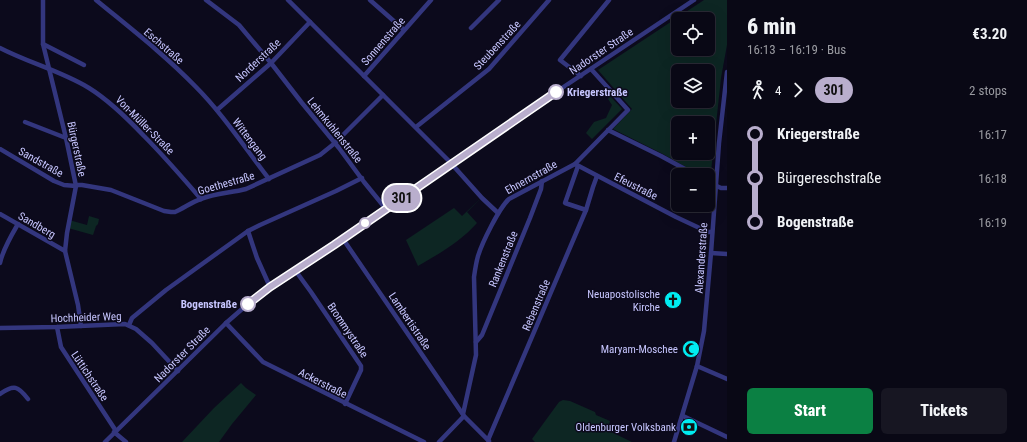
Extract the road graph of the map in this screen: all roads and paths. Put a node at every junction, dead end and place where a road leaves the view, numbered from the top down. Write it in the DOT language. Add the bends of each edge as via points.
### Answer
graph roads {
  1 [pos="43,0"];
  2 [pos="96,0"];
  3 [pos="206,0"];
  4 [pos="288,0"];
  5 [pos="370,0"];
  6 [pos="431,0"];
  7 [pos="499,0"];
  8 [pos="549,0"];
  9 [pos="609,0"];
  10 [pos="694,0"];
  11 [pos="310,22"];
  12 [pos="471,28"];
  13 [pos="404,30"];
  14 [pos="43,44"];
  15 [pos="0,48"];
  16 [pos="271,63"];
  17 [pos="84,65"];
  18 [pos="48,69"];
  19 [pos="591,69"];
  20 [pos="727,72"];
  21 [pos="364,76"];
  22 [pos="581,76"];
  23 [pos="726,88"];
  24 [pos="383,95"];
  25 [pos="217,110"];
  26 [pos="25,122"];
  27 [pos="416,127"];
  28 [pos="608,130"];
  29 [pos="66,138"];
  30 [pos="335,143"];
  31 [pos="0,149"];
  32 [pos="452,164"];
  33 [pos="576,165"];
  34 [pos="683,168"];
  35 [pos="597,176"];
  36 [pos="362,178"];
  37 [pos="269,179"];
  38 [pos="542,181"];
  39 [pos="76,186"];
  40 [pos="716,186"];
  41 [pos="727,188"];
  42 [pos="201,199"];
  43 [pos="386,209"];
  44 [pos="586,210"];
  45 [pos="498,213"];
  46 [pos="0,214"];
  47 [pos="18,224"];
  48 [pos="248,231"];
  49 [pos="712,232"];
  50 [pos="343,239"];
  51 [pos="65,251"];
  52 [pos="711,253"];
  53 [pos="727,254"];
  54 [pos="0,263"];
  55 [pos="295,270"];
  56 [pos="270,287"];
  57 [pos="226,323"];
  58 [pos="129,325"];
  59 [pos="81,326"];
  60 [pos="57,327"];
  61 [pos="0,328"];
  62 [pos="476,342"];
  63 [pos="697,366"];
  64 [pos="178,371"];
  65 [pos="727,378"];
  66 [pos="0,394"];
  67 [pos="28,399"];
  68 [pos="345,404"];
  69 [pos="463,415"];
  70 [pos="683,416"];
  71 [pos="115,432"];
  72 [pos="727,438"];
  73 [pos="489,441"];
  74 [pos="105,442"];
  75 [pos="126,442"];
  76 [pos="424,442"];
  77 [pos="439,442"];
  78 [pos="674,442"];
  1 -- 14 [label="street, Bürgerstraße"];
  2 -- 25 [label="street, Eschstraße" via="172,64"];
  3 -- 16 [label="street, Lehmkuhlenstraße" via="239,25"];
  4 -- 11 [label="street"];
  5 -- 13 [label="street"];
  6 -- 13 [label="street, Sonnenstraße"];
  7 -- 12 [label="street"];
  8 -- 27 [label="street, Steubenstraße" via="489,69"];
  9 -- 22 [label="street" via="560,60"];
  10 -- 19 [label="street, Nadorster Straße"];
  11 -- 16 [label="street, Norderstraße"];
  11 -- 21 [label="street"];
  13 -- 21 [label="street, Sonnenstraße"];
  14 -- 17 [label="street"];
  14 -- 18 [label="street, Bürgerstraße"];
  15 -- 18 [label="street, Von-Müller-Straße"];
  16 -- 25 [label="street, Norderstraße"];
  16 -- 30 [label="street, Lehmkuhlenstraße"];
  18 -- 29 [label="street, Bürgerstraße"];
  18 -- 42 [label="street, Von-Müller-Straße" via="87,87 115,107 161,153"];
  19 -- 22 [label="street, Nadorster Straße"];
  19 -- 28 [label="street, Ehnernstraße" via="628,110"];
  20 -- 23 [label="street, Alexanderstraße"];
  21 -- 24 [label="street"];
  22 -- 32 [label="street, Nadorster Straße"];
  23 -- 40 [label="street, Alexanderstraße" via="718,143"];
  24 -- 27 [label="street"];
  24 -- 30 [label="street, Goethestraße"];
  25 -- 37 [label="street, Wittengang"];
  26 -- 29 [label="street"];
  27 -- 32 [label="street"];
  28 -- 33 [label="street, Ehnernstraße"];
  28 -- 34 [label="street"];
  29 -- 39 [label="street, Bürgerstraße"];
  30 -- 36 [label="street, Lehmkuhlenstraße"];
  30 -- 37 [label="street, Goethestraße" via="320,155"];
  31 -- 39 [label="street, Sandstraße" via="54,181"];
  32 -- 43 [label="street, Nadorster Straße"];
  32 -- 45 [label="street"];
  33 -- 35 [label="street, Efeustraße"];
  33 -- 38 [label="street, Ehnernstraße"];
  33 -- 44 [label="street" via="565,203"];
  35 -- 44 [label="street, Rebenstraße"];
  35 -- 49 [label="street, Efeustraße" via="676,217"];
  36 -- 43 [label="street, Lehmkuhlenstraße"];
  36 -- 48 [label="street"];
  37 -- 42 [label="street, Goethestraße" via="237,192"];
  38 -- 45 [label="street, Ehnernstraße" via="509,199"];
  38 -- 62 [label="street, Rankenstraße" via="482,335"];
  39 -- 42 [label="street, Goethestraße" via="111,190 171,212"];
  39 -- 51 [label="street, Bürgerstraße"];
  40 -- 41 [label="street"];
  40 -- 49 [label="street, Alexanderstraße"];
  43 -- 50 [label="street, Nadorster Straße"];
  44 -- 73 [label="street, Rebenstraße"];
  45 -- 62 [label="street, Ehnernstraße" via="478,254 475,267"];
  46 -- 47 [label="street, Sandberg"];
  47 -- 51 [label="street, Sandberg"];
  47 -- 54 [label="street"];
  48 -- 56 [label="street"];
  48 -- 58 [label="street" via="166,290 132,318"];
  49 -- 52 [label="street, Alexanderstraße"];
  50 -- 55 [label="street, Nadorster Straße"];
  50 -- 69 [label="street, Lambertistraße"];
  51 -- 59 [label="street, Bürgerstraße"];
  52 -- 53 [label="street"];
  52 -- 63 [label="street, Alexanderstraße" via="704,331"];
  55 -- 56 [label="street, Nadorster Straße"];
  55 -- 68 [label="street, Brommystraße" via="361,366"];
  56 -- 57 [label="street, Nadorster Straße"];
  57 -- 64 [label="street, Nadorster Straße"];
  57 -- 68 [label="street, Ackerstraße" via="263,362"];
  58 -- 59 [label="street, Hochheider Weg"];
  58 -- 64 [label="street, Hochheider Weg" via="152,343"];
  59 -- 60 [label="street, Hochheider Weg"];
  60 -- 61 [label="street, Hochheider Weg"];
  60 -- 71 [label="street, Lüttichstraße" via="60,347"];
  62 -- 69 [label="street, Ehnernstraße" via="476,355"];
  63 -- 65 [label="street"];
  63 -- 70 [label="street, Alexanderstraße"];
  64 -- 71 [label="street, Nadorster Straße"];
  66 -- 67 [label="street" via="8,388 14,388"];
  68 -- 76 [label="street, Ackerstraße"];
  69 -- 73 [label="street, Lambertistraße"];
  69 -- 77 [label="street"];
  70 -- 72 [label="street"];
  70 -- 78 [label="street, Alexanderstraße"];
  71 -- 74 [label="street, Nadorster Straße"];
  71 -- 75 [label="street, Lüttichstraße"];
}
